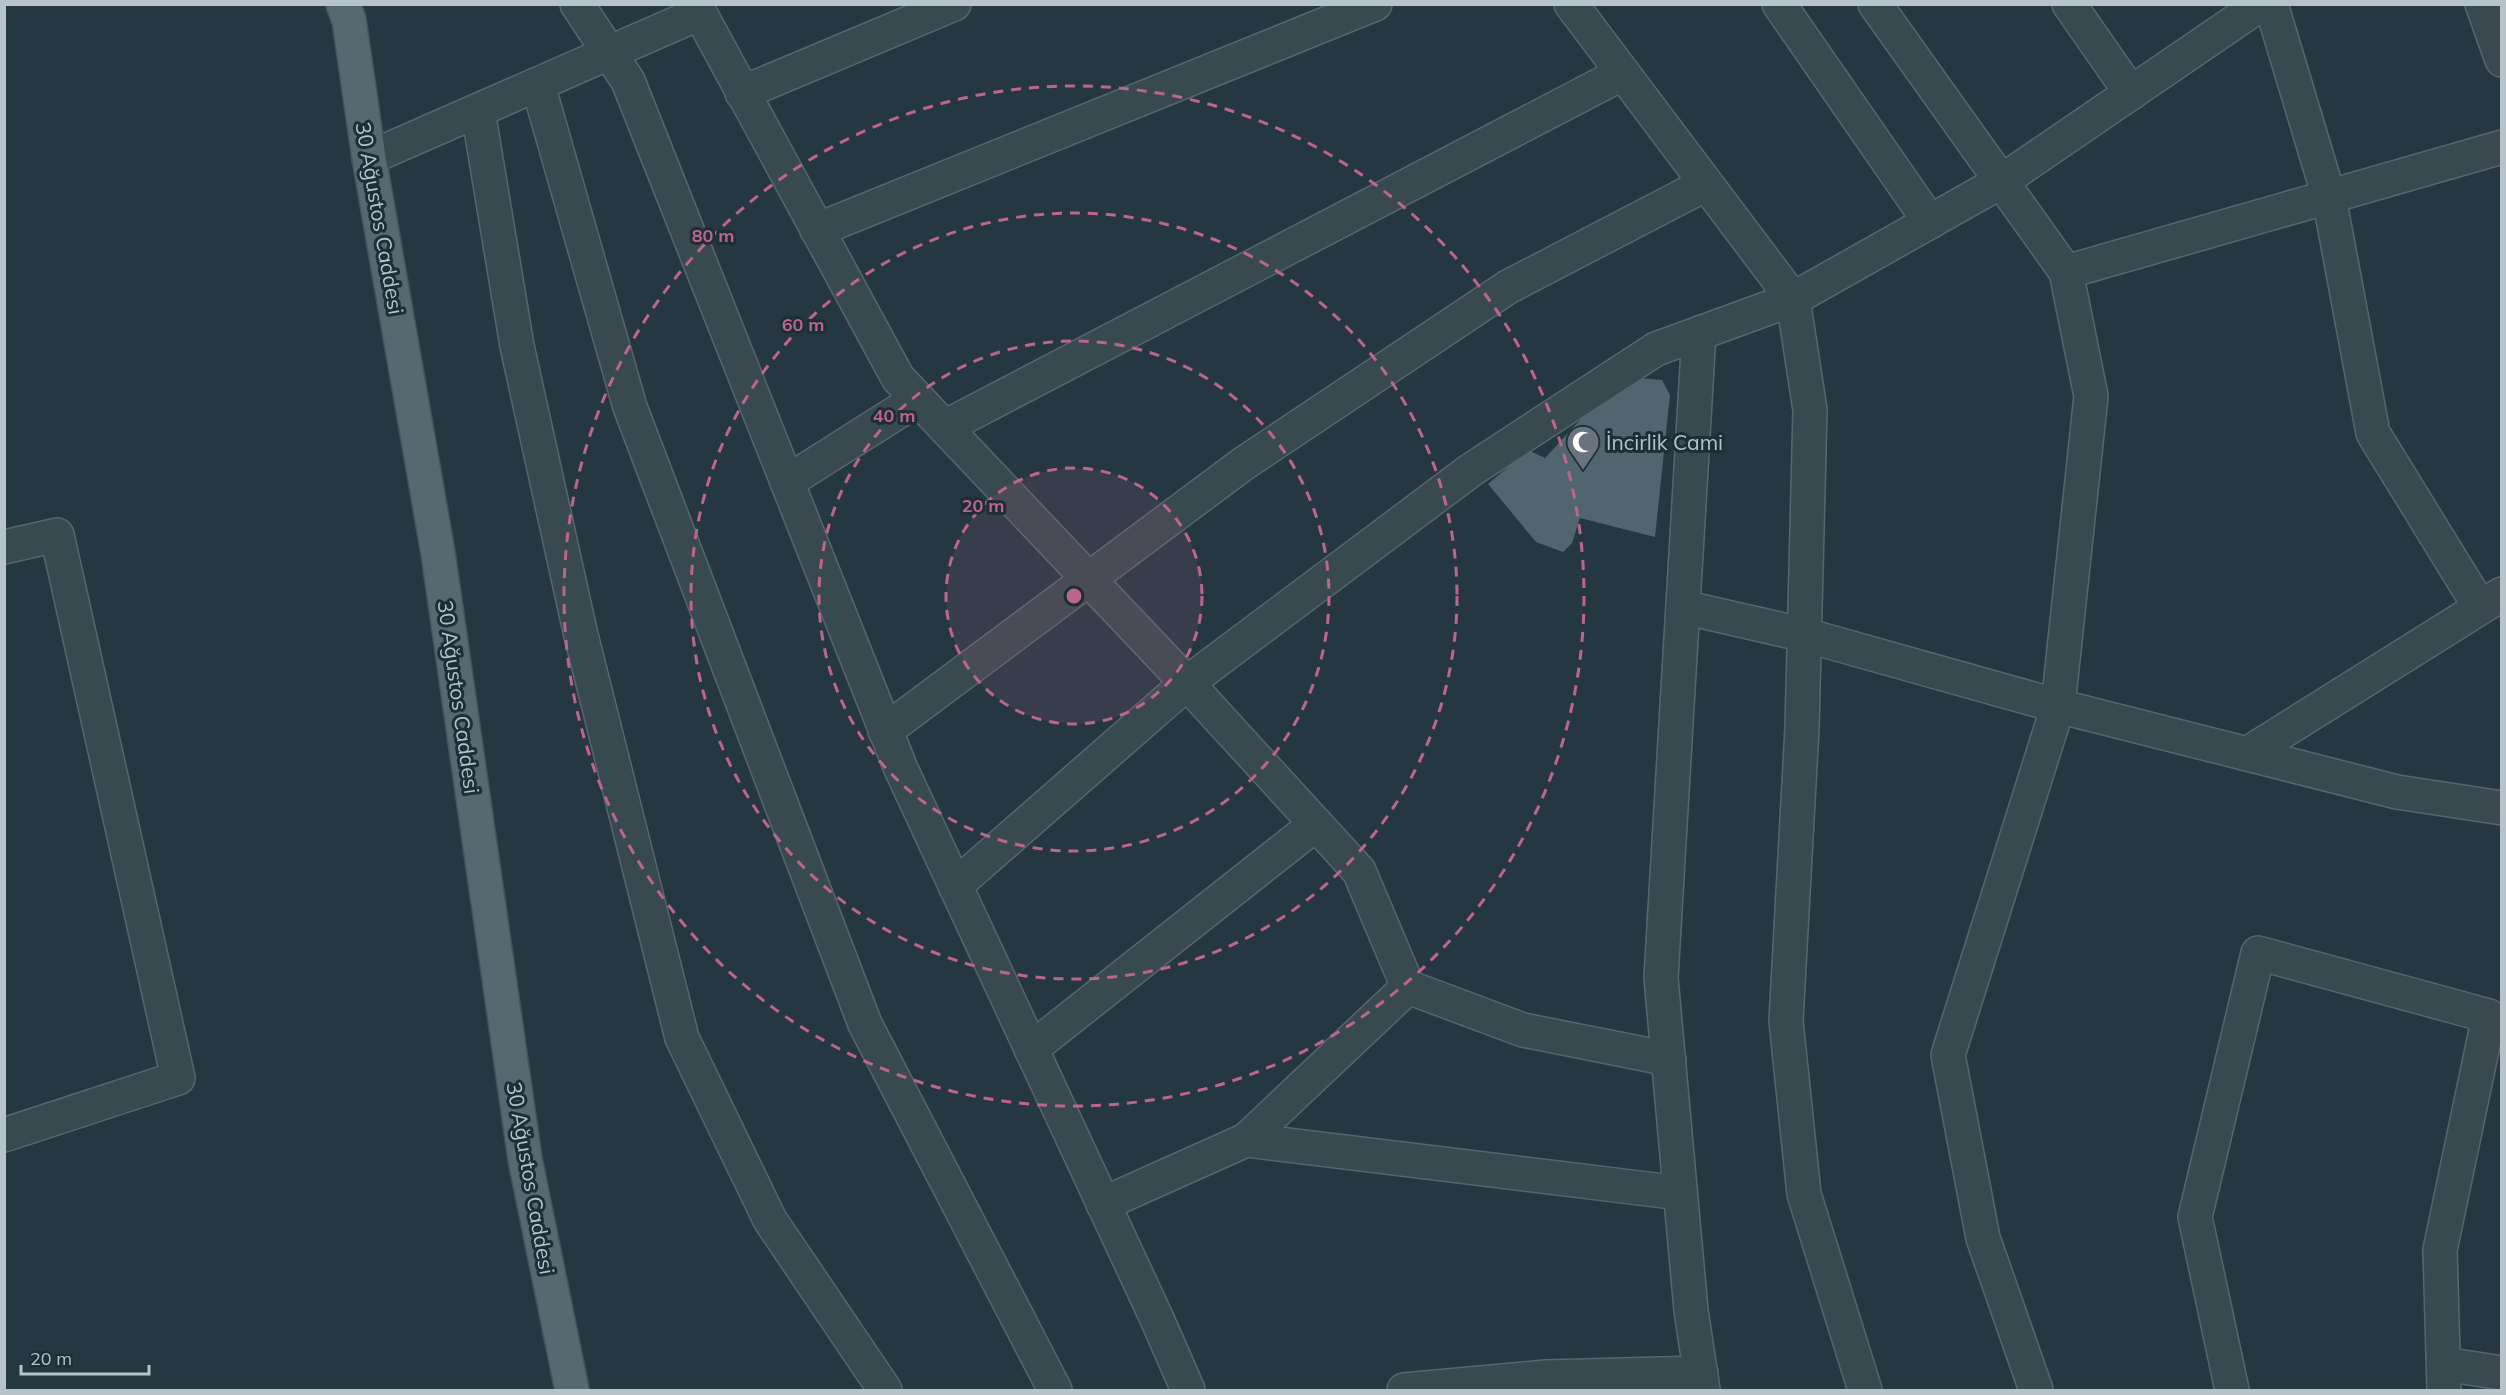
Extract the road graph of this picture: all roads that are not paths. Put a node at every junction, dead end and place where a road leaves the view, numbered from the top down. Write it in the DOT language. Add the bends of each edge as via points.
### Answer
graph roads {
  1 [pos="343,4"];
  2 [pos="577,4"];
  3 [pos="954,4"];
  4 [pos="1375,4"];
  5 [pos="1571,4"];
  6 [pos="1779,4"];
  7 [pos="1875,4"];
  8 [pos="2069,4"];
  9 [pos="2261,4"];
  10 [pos="2271,4"];
  11 [pos="2482,4"];
  12 [pos="697,9"];
  13 [pos="610,54"];
  14 [pos="2502,60"];
  15 [pos="1623,73"];
  16 [pos="538,85"];
  17 [pos="742,93"];
  18 [pos="2131,93"];
  19 [pos="478,111"];
  20 [pos="2502,147"];
  21 [pos="369,158"];
  22 [pos="2002,181"];
  23 [pos="1706,184"];
  24 [pos="2329,196"];
  25 [pos="1930,222"];
  26 [pos="817,230"];
  27 [pos="2066,272"];
  28 [pos="1793,299"];
  29 [pos="1699,333"];
  30 [pos="918,399"];
  31 [pos="945,427"];
  32 [pos="787,482"];
  33 [pos="4,547"];
  34 [pos="1089,579"];
  35 [pos="2491,601"];
  36 [pos="1683,607"];
  37 [pos="1804,635"];
  38 [pos="1187,683"];
  39 [pos="2058,706"];
  40 [pos="885,731"];
  41 [pos="2247,754"];
  42 [pos="2502,808"];
  43 [pos="1316,824"];
  44 [pos="955,886"];
  45 [pos="1408,987"];
  46 [pos="1031,1048"];
  47 [pos="1669,1059"];
  48 [pos="4,1135"];
  49 [pos="1246,1140"];
  50 [pos="1680,1193"];
  51 [pos="1103,1204"];
  52 [pos="2502,1373"];
  53 [pos="2444,1377"];
  54 [pos="1702,1382"];
  55 [pos="572,1390"];
  56 [pos="885,1390"];
  57 [pos="1056,1390"];
  58 [pos="1188,1390"];
  59 [pos="1404,1390"];
  60 [pos="1865,1390"];
  61 [pos="2036,1390"];
  62 [pos="2232,1390"];
  1 -- 21 [label="main road, 30 Ağustos Caddesi"];
  2 -- 13 [label="street"];
  3 -- 17 [label="street"];
  4 -- 26 [label="street"];
  5 -- 15 [label="street"];
  6 -- 25 [label="street"];
  7 -- 22 [label="street"];
  8 -- 18 [label="street"];
  9 -- 18 [label="street"];
  10 -- 24 [label="street"];
  11 -- 14 [label="street"];
  12 -- 13 [label="street"];
  12 -- 17 [label="street"];
  13 -- 16 [label="street"];
  13 -- 32 [label="street" via="628,81"];
  15 -- 23 [label="street"];
  15 -- 31 [label="street"];
  16 -- 19 [label="street"];
  16 -- 57 [label="street" via="630,407 865,1024"];
  17 -- 26 [label="street"];
  18 -- 22 [label="street"];
  19 -- 21 [label="street"];
  19 -- 56 [label="street" via="517,346 577,620 682,1038 770,1220"];
  20 -- 24 [label="street"];
  21 -- 55 [label="main road, 30 Ağustos Caddesi" via="438,553 525,1160"];
  22 -- 25 [label="street"];
  22 -- 27 [label="street"];
  23 -- 28 [label="street"];
  23 -- 34 [label="street" via="1508,287 1244,464"];
  24 -- 27 [label="street"];
  24 -- 35 [label="street" via="2373,433"];
  25 -- 28 [label="street"];
  26 -- 30 [label="street" via="898,378"];
  27 -- 39 [label="street" via="2091,396"];
  28 -- 29 [label="street"];
  28 -- 37 [label="street" via="1810,410"];
  29 -- 36 [label="street"];
  29 -- 38 [label="street" via="1656,349 1471,470"];
  30 -- 31 [label="street"];
  30 -- 32 [label="street"];
  31 -- 34 [label="street"];
  32 -- 40 [label="street"];
  33 -- 48 [label="street" via="57,535 178,1078"];
  34 -- 38 [label="street"];
  34 -- 40 [label="street"];
  35 -- 41 [label="street"];
  36 -- 37 [label="street"];
  36 -- 47 [label="street" via="1661,978"];
  37 -- 39 [label="street"];
  37 -- 60 [label="street" via="1786,1021 1804,1194"];
  38 -- 43 [label="street"];
  38 -- 44 [label="street"];
  39 -- 41 [label="street"];
  39 -- 61 [label="street" via="1948,1055 1983,1238"];
  40 -- 44 [label="street"];
  41 -- 42 [label="street" via="2397,792"];
  43 -- 45 [label="street" via="1359,871"];
  43 -- 46 [label="street"];
  44 -- 46 [label="street"];
  45 -- 47 [label="street" via="1523,1030"];
  45 -- 49 [label="street"];
  46 -- 51 [label="street"];
  47 -- 50 [label="street"];
  49 -- 50 [label="street"];
  49 -- 51 [label="street"];
  50 -- 54 [label="street"];
  51 -- 58 [label="street"];
  52 -- 53 [label="street"];
  53 -- 62 [label="street" via="2440,1250 2488,1016 2258,952 2195,1217"];
  54 -- 59 [label="street" via="1546,1377"];
}
